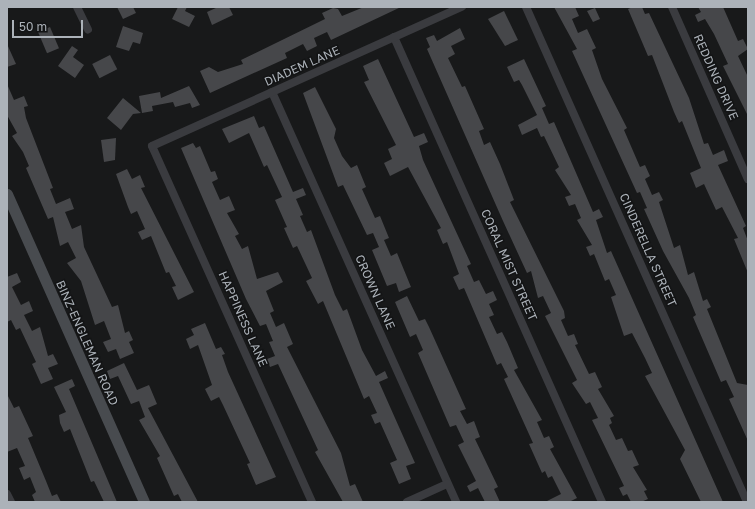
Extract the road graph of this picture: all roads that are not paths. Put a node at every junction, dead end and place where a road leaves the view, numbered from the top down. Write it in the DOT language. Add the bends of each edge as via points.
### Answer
graph roads {
  1 [pos="77,7"];
  2 [pos="462,7"];
  3 [pos="526,7"];
  4 [pos="672,7"];
  5 [pos="88,30"];
  6 [pos="394,37"];
  7 [pos="272,92"];
  8 [pos="152,146"];
  9 [pos="748,179"];
  10 [pos="8,197"];
  11 [pos="447,484"];
  12 [pos="7,494"];
  13 [pos="11,502"];
  14 [pos="144,502"];
  15 [pos="312,502"];
  16 [pos="407,502"];
  17 [pos="456,502"];
  18 [pos="602,502"];
  19 [pos="747,502"];
  1 -- 5 [label="street"];
  2 -- 6 [label="street, DIADEM LANE"];
  3 -- 19 [label="street, CINDERELLA STREET"];
  4 -- 9 [label="street, REDDING DRIVE"];
  6 -- 7 [label="street, DIADEM LANE"];
  6 -- 18 [label="street, CORAL MIST STREET"];
  7 -- 8 [label="street, DIADEM LANE"];
  7 -- 11 [label="street, CROWN LANE"];
  8 -- 15 [label="street, HAPPINESS LANE"];
  10 -- 14 [label="street, BINZ-ENGLEMAN ROAD"];
  11 -- 16 [label="street"];
  11 -- 17 [label="street, CROWN LANE"];
  12 -- 13 [label="street"];
}
